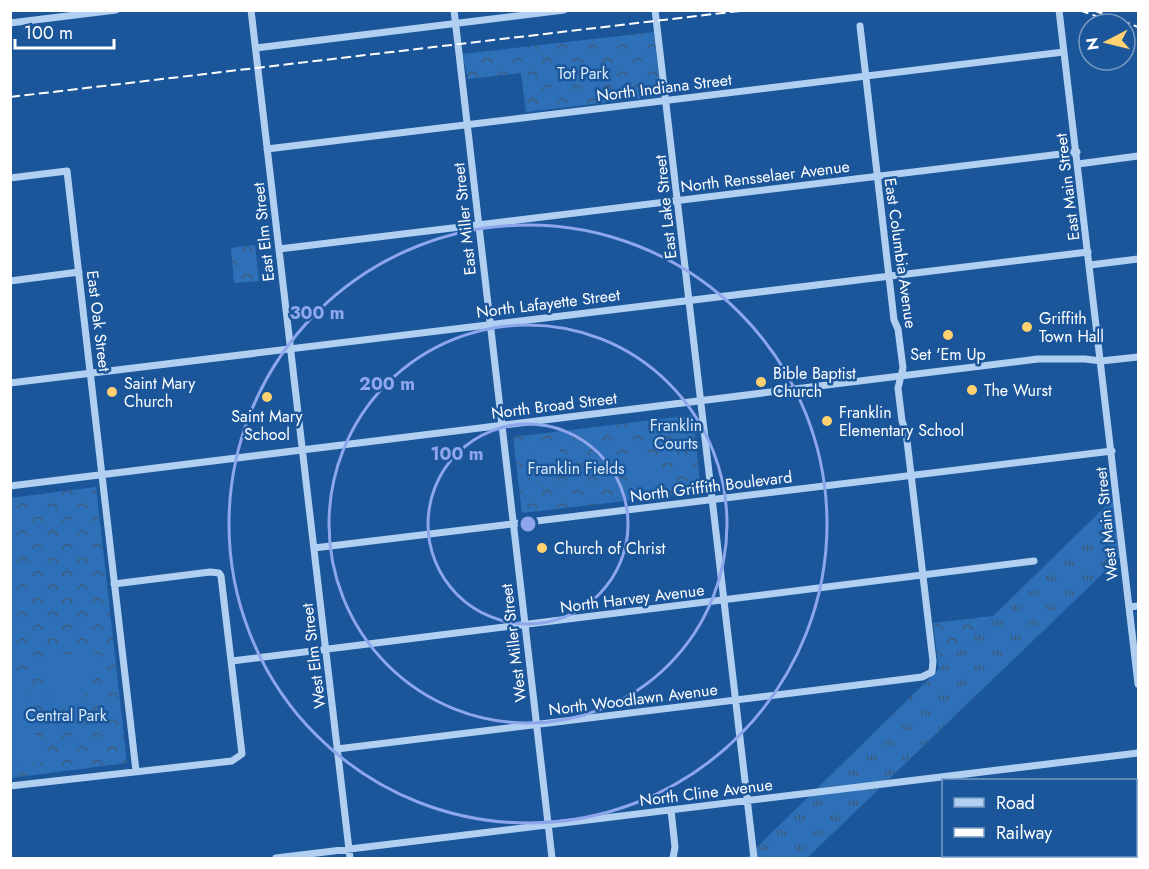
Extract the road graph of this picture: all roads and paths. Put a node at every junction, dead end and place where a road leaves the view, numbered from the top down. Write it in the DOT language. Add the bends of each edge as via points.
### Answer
graph roads {
  1 [pos="116,10"];
  2 [pos="251,10"];
  3 [pos="454,10"];
  4 [pos="564,10"];
  5 [pos="655,10"];
  6 [pos="1059,10"];
  7 [pos="10,23"];
  8 [pos="455,24"];
  9 [pos="860,26"];
  10 [pos="256,48"];
  11 [pos="1064,52"];
  12 [pos="865,76"];
  13 [pos="666,100"];
  14 [pos="467,124"];
  15 [pos="267,149"];
  16 [pos="1077,152"];
  17 [pos="1138,156"];
  18 [pos="1078,164"];
  19 [pos="876,176"];
  20 [pos="10,178"];
  21 [pos="678,200"];
  22 [pos="478,224"];
  23 [pos="279,249"];
  24 [pos="1088,252"];
  25 [pos="1138,259"];
  26 [pos="1090,265"];
  27 [pos="79,272"];
  28 [pos="888,276"];
  29 [pos="10,281"];
  30 [pos="690,300"];
  31 [pos="490,324"];
  32 [pos="290,348"];
  33 [pos="1138,357"];
  34 [pos="1101,361"];
  35 [pos="92,373"];
  36 [pos="901,376"];
  37 [pos="10,382"];
  38 [pos="700,401"];
  39 [pos="501,425"];
  40 [pos="302,450"];
  41 [pos="1112,451"];
  42 [pos="103,474"];
  43 [pos="912,475"];
  44 [pos="10,486"];
  45 [pos="712,499"];
  46 [pos="513,524"];
  47 [pos="314,548"];
  48 [pos="1034,561"];
  49 [pos="922,575"];
  50 [pos="114,584"];
  51 [pos="724,600"];
  52 [pos="1138,606"];
  53 [pos="1130,607"];
  54 [pos="525,624"];
  55 [pos="326,649"];
  56 [pos="232,661"];
  57 [pos="931,674"];
  58 [pos="1138,684"];
  59 [pos="736,700"];
  60 [pos="536,725"];
  61 [pos="337,749"];
  62 [pos="1138,753"];
  63 [pos="136,771"];
  64 [pos="946,778"];
  65 [pos="10,786"];
  66 [pos="747,800"];
  67 [pos="671,810"];
  68 [pos="548,825"];
  69 [pos="349,849"];
  70 [pos="276,858"];
  71 [pos="350,858"];
  72 [pos="552,858"];
  73 [pos="673,858"];
  74 [pos="754,858"];
  1 -- 7 [label="street"];
  2 -- 10 [label="street, East Elm Street"];
  3 -- 8 [label="street, East Miller Street"];
  4 -- 8 [label="street"];
  5 -- 13 [label="street, East Lake Street"];
  6 -- 11 [label="street, East Main Street"];
  8 -- 10 [label="street"];
  8 -- 14 [label="street, East Miller Street"];
  9 -- 12 [label="street, East Columbia Avenue"];
  10 -- 15 [label="street, East Elm Street"];
  11 -- 12 [label="street, North Indiana Street"];
  11 -- 16 [label="street, East Main Street"];
  12 -- 13 [label="street, North Indiana Street"];
  12 -- 19 [label="street, East Columbia Avenue"];
  13 -- 14 [label="street, North Indiana Street"];
  13 -- 21 [label="street, East Lake Street"];
  14 -- 15 [label="street, North Indiana Street"];
  14 -- 22 [label="street, East Miller Street"];
  15 -- 23 [label="street, East Elm Street"];
  16 -- 18 [label="street, East Main Street"];
  16 -- 19 [label="street, North Rensselaer Avenue"];
  17 -- 18 [label="street"];
  18 -- 24 [label="street, East Main Street"];
  19 -- 21 [label="street, North Rensselaer Avenue"];
  19 -- 28 [label="street, East Columbia Avenue"];
  20 -- 27 [label="street, East Oak Street" via="68,171"];
  21 -- 22 [label="street, North Rensselaer Avenue"];
  21 -- 30 [label="street, East Lake Street"];
  22 -- 23 [label="street, North Rensselaer Avenue"];
  22 -- 31 [label="street, East Miller Street"];
  23 -- 32 [label="street, East Elm Street"];
  24 -- 26 [label="street, East Main Street"];
  24 -- 28 [label="street, North Lafayette Street"];
  25 -- 26 [label="street"];
  26 -- 34 [label="street, East Main Street"];
  27 -- 29 [label="street"];
  27 -- 35 [label="street, East Oak Street"];
  28 -- 30 [label="street, North Lafayette Street"];
  28 -- 36 [label="street, East Columbia Avenue" via="898,329"];
  30 -- 31 [label="street, North Lafayette Street"];
  30 -- 38 [label="street, East Lake Street"];
  31 -- 32 [label="street, North Lafayette Street"];
  31 -- 39 [label="street, East Miller Street"];
  32 -- 35 [label="street, North Lafayette Street"];
  32 -- 40 [label="street, East Elm Street"];
  33 -- 34 [label="street, North Broad Street"];
  34 -- 36 [label="street, North Broad Street" via="1038,359"];
  34 -- 41 [label="street, West Main Street"];
  35 -- 37 [label="street, North Lafayette Street"];
  35 -- 42 [label="street, East Oak Street"];
  36 -- 38 [label="street, North Broad Street"];
  36 -- 43 [label="street, East Columbia Avenue" via="898,388"];
  38 -- 39 [label="street, North Broad Street"];
  38 -- 45 [label="street, East Lake Street"];
  39 -- 40 [label="street, North Broad Street"];
  39 -- 46 [label="street, West Miller Street"];
  40 -- 42 [label="street, North Broad Street"];
  40 -- 47 [label="street, West Elm Street"];
  41 -- 43 [label="street, North Griffith Boulevard"];
  41 -- 53 [label="street, West Main Street"];
  42 -- 44 [label="street, North Broad Street"];
  42 -- 50 [label="street, East Oak Street"];
  43 -- 45 [label="street, North Griffith Boulevard"];
  43 -- 49 [label="street, East Columbia Avenue"];
  45 -- 46 [label="street, North Griffith Boulevard"];
  45 -- 51 [label="street, East Lake Street"];
  46 -- 47 [label="street, North Griffith Boulevard"];
  46 -- 54 [label="street, West Miller Street"];
  47 -- 55 [label="street, West Elm Street"];
  48 -- 49 [label="street, North Harvey Avenue"];
  49 -- 51 [label="street, North Harvey Avenue"];
  49 -- 57 [label="street, East Columbia Avenue" via="933,661"];
  50 -- 56 [label="street" via="219,573"];
  50 -- 63 [label="street, East Oak Street"];
  51 -- 54 [label="street, North Harvey Avenue"];
  51 -- 59 [label="street, East Lake Street"];
  52 -- 53 [label="street"];
  53 -- 58 [label="street, West Main Street"];
  54 -- 55 [label="street, North Harvey Avenue"];
  54 -- 60 [label="street, West Miller Street"];
  55 -- 56 [label="street, North Harvey Avenue"];
  55 -- 61 [label="street, West Elm Street"];
  56 -- 63 [label="street" via="242,754 232,761"];
  57 -- 59 [label="street, North Woodlawn Avenue"];
  59 -- 60 [label="street, North Woodlawn Avenue"];
  59 -- 66 [label="street, East Lake Street"];
  60 -- 61 [label="street, North Woodlawn Avenue"];
  60 -- 68 [label="street, West Miller Street"];
  61 -- 69 [label="street, West Elm Street"];
  62 -- 64 [label="street, North Cline Avenue"];
  63 -- 65 [label="street"];
  64 -- 66 [label="street, North Cline Avenue"];
  66 -- 67 [label="street, North Cline Avenue"];
  66 -- 74 [label="street, East Lake Street"];
  67 -- 68 [label="street, North Cline Avenue"];
  67 -- 73 [label="street"];
  68 -- 69 [label="street, North Cline Avenue"];
  68 -- 72 [label="street, West Miller Street"];
  69 -- 70 [label="street, North Cline Avenue"];
  69 -- 71 [label="street, West Elm Street"];
}
